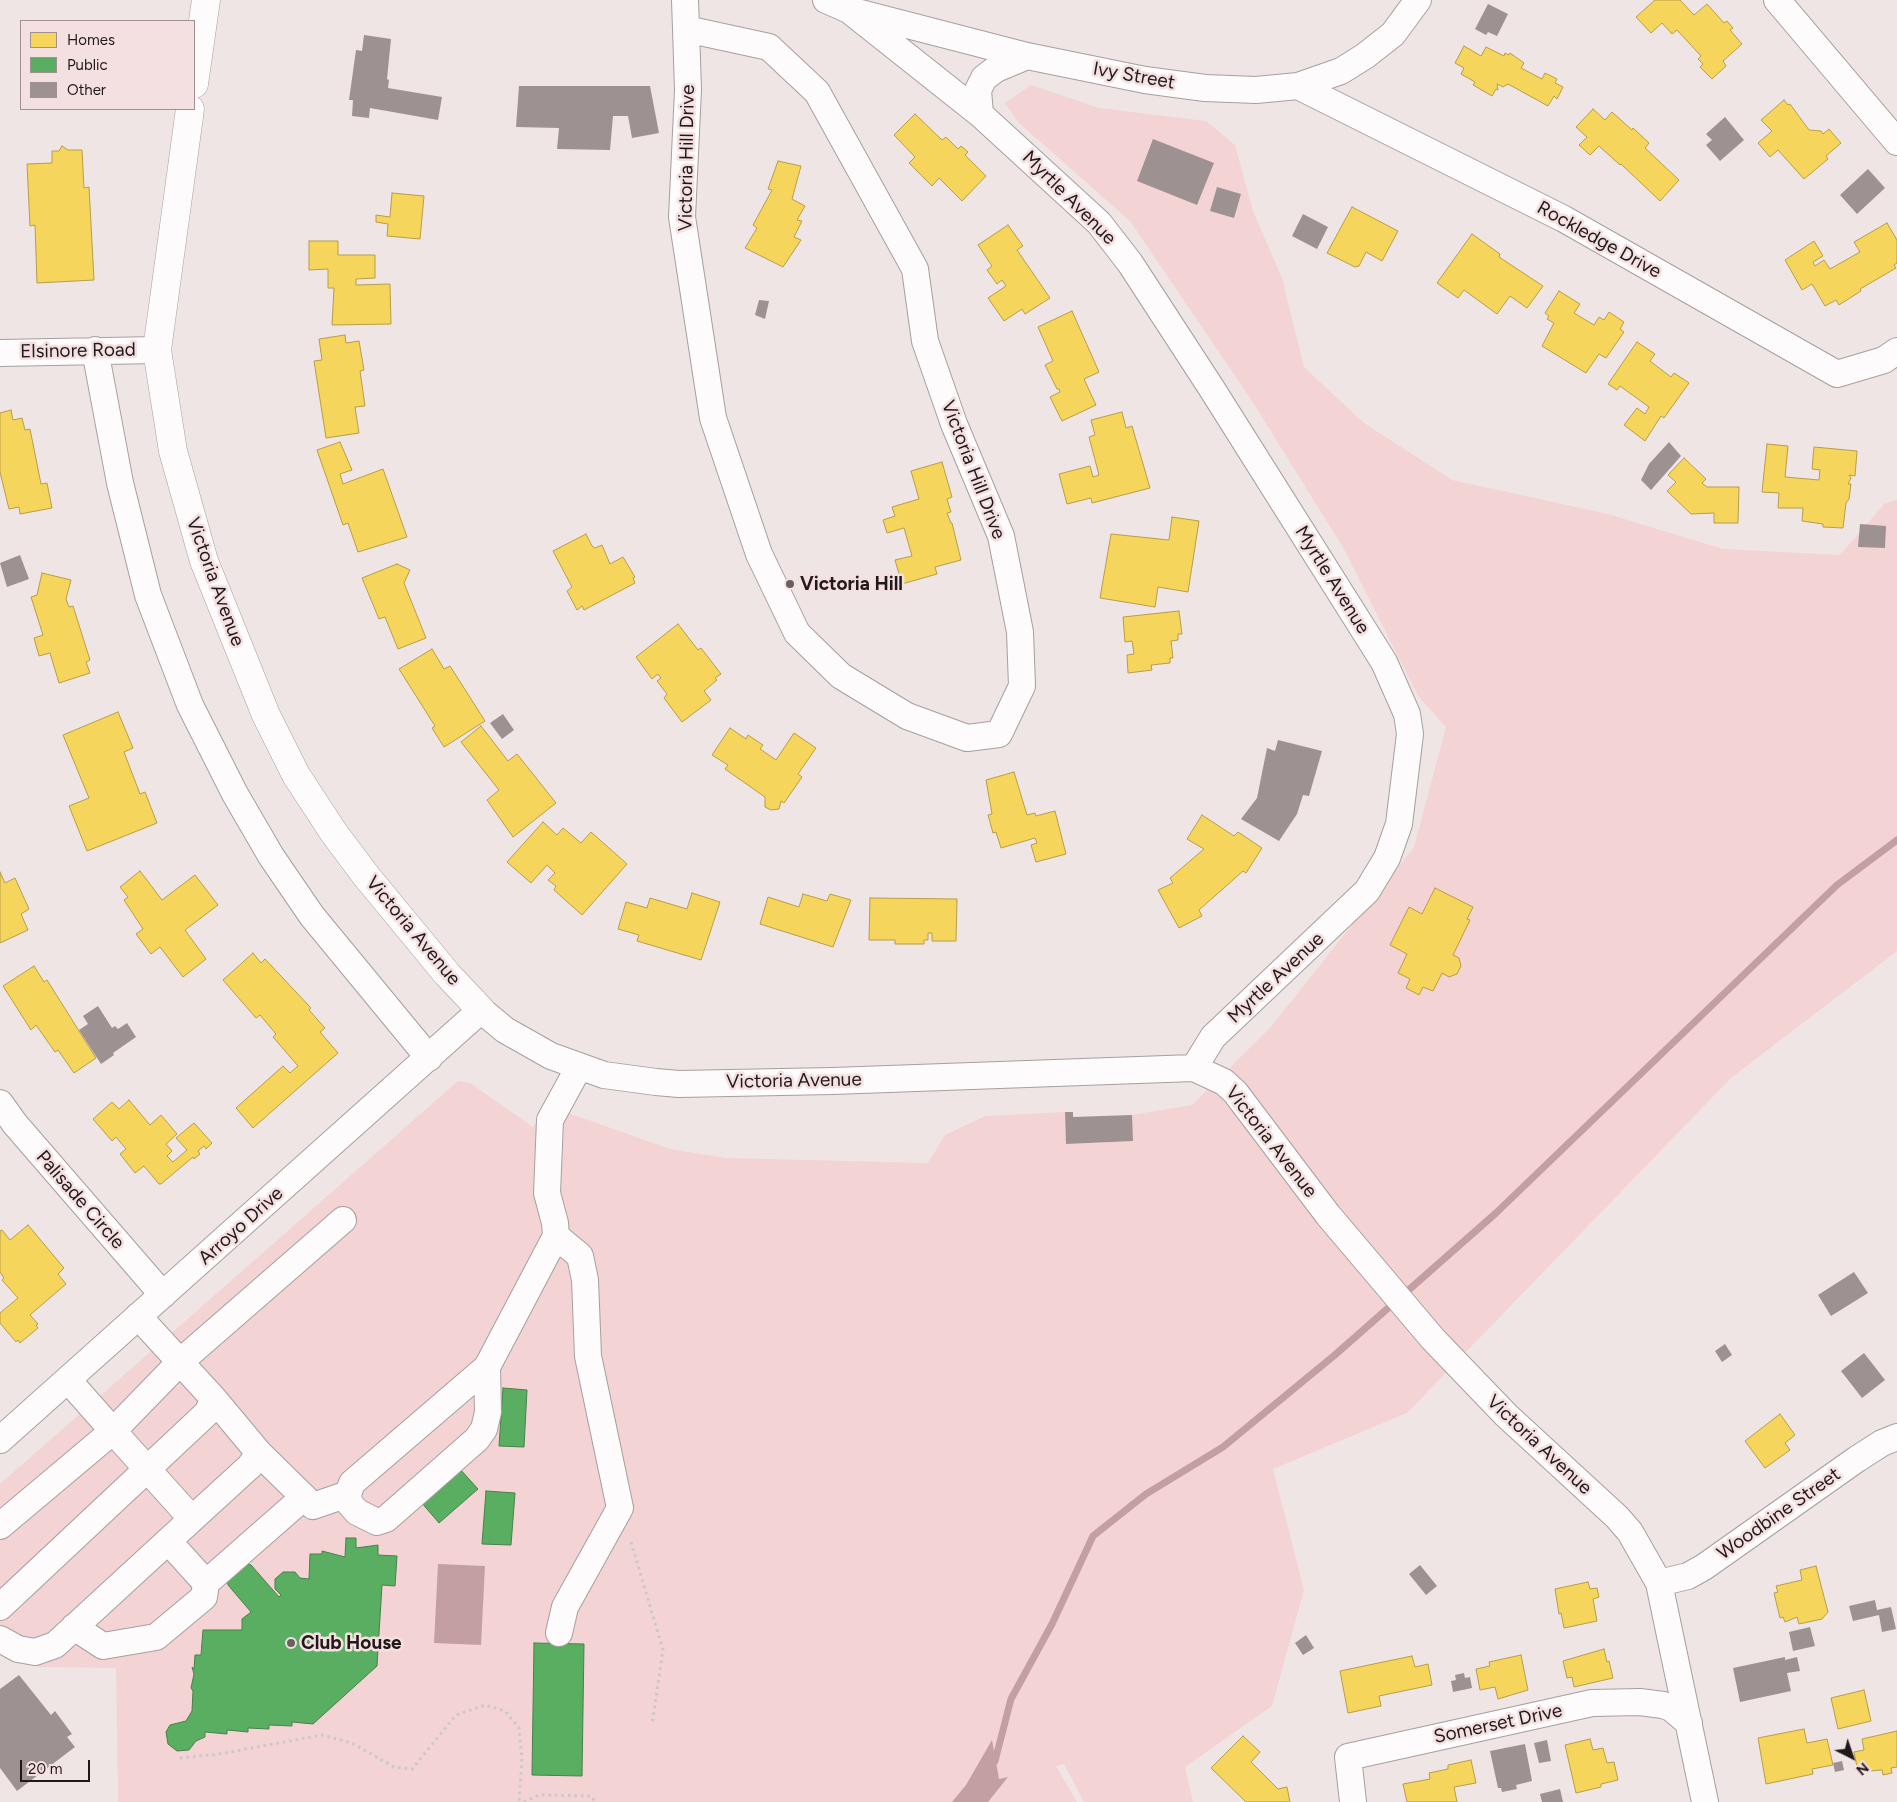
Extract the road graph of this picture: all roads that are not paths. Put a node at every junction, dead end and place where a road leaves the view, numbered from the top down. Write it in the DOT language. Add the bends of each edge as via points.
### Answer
graph roads {
  1 [pos="206,0"];
  2 [pos="685,0"];
  3 [pos="1418,0"];
  4 [pos="1777,0"];
  5 [pos="838,5"];
  6 [pos="686,29"];
  7 [pos="1027,56"];
  8 [pos="195,77"];
  9 [pos="1298,86"];
  10 [pos="190,110"];
  11 [pos="980,114"];
  12 [pos="1897,142"];
  13 [pos="94,350"];
  14 [pos="157,350"];
  15 [pos="1897,351"];
  16 [pos="0,353"];
  17 [pos="481,1010"];
  18 [pos="429,1058"];
  19 [pos="579,1067"];
  20 [pos="1194,1068"];
  21 [pos="0,1103"];
  22 [pos="342,1220"];
  23 [pos="556,1236"];
  24 [pos="163,1295"];
  25 [pos="138,1316"];
  26 [pos="181,1361"];
  27 [pos="486,1367"];
  28 [pos="68,1380"];
  29 [pos="214,1399"];
  30 [pos="113,1431"];
  31 [pos="1897,1438"];
  32 [pos="0,1440"];
  33 [pos="259,1453"];
  34 [pos="147,1470"];
  35 [pos="348,1494"];
  36 [pos="304,1497"];
  37 [pos="192,1519"];
  38 [pos="0,1526"];
  39 [pos="168,1541"];
  40 [pos="206,1583"];
  41 [pos="1659,1583"];
  42 [pos="0,1607"];
  43 [pos="74,1627"];
  44 [pos="559,1633"];
  45 [pos="0,1639"];
  46 [pos="1689,1723"];
  47 [pos="1353,1802"];
  48 [pos="1705,1802"];
  1 -- 8 [label="main road"];
  2 -- 6 [label="street, Victoria Hill Drive"];
  3 -- 9 [label="street, Ivy Street" via="1393,34 1365,56 1341,71"];
  4 -- 12 [label="street"];
  5 -- 7 [label="street, Ivy Street"];
  5 -- 11 [label="street, Myrtle Avenue"];
  6 -- 6 [label="street, Victoria Hill Drive" via="768,47 817,92 915,269 925,341 954,424 1001,536 1020,632 1022,686 999,734 967,738 958,735 907,716 841,676 797,633 759,554 713,418 682,218 688,90"];
  7 -- 9 [label="street, Ivy Street" via="1145,80 1205,88 1256,90"];
  7 -- 11 [label="street" via="996,69 984,78 978,90"];
  9 -- 15 [label="street, Rockledge Drive" via="1564,219 1837,374 1884,360"];
  10 -- 14 [label="main road, Victoria Avenue"];
  11 -- 20 [label="street, Myrtle Avenue" via="1099,223 1130,263 1384,662 1407,714 1410,734 1399,824 1387,858 1367,891 1213,1038"];
  13 -- 14 [label="street, Elsinore Road"];
  13 -- 16 [label="street, Elsinore Road"];
  13 -- 18 [label="street" via="120,483 148,595 190,705 240,802 306,908"];
  14 -- 17 [label="main road, Victoria Avenue" via="173,451 204,561 266,715 296,775 334,833 447,974"];
  17 -- 18 [label="street, Arroyo Drive"];
  17 -- 19 [label="street, Victoria Avenue" via="524,1042"];
  18 -- 24 [label="street, Arroyo Drive"];
  19 -- 20 [label="street, Victoria Avenue" via="618,1078 679,1084"];
  19 -- 23 [label="street" via="550,1120 547,1193"];
  20 -- 41 [label="street, Victoria Avenue" via="1210,1074 1235,1092 1328,1215 1433,1339 1512,1421 1617,1518 1641,1549"];
  21 -- 24 [label="street, Palisade Circle"];
  22 -- 26 [label="street"];
  23 -- 27 [label="street"];
  23 -- 44 [label="street" via="580,1256 585,1280 588,1356 620,1508 564,1607"];
  24 -- 25 [label="street, Arroyo Drive"];
  25 -- 26 [label="street"];
  25 -- 28 [label="street, Arroyo Drive"];
  26 -- 29 [label="street"];
  26 -- 30 [label="street"];
  27 -- 35 [label="street" via="352,1483"];
  27 -- 35 [label="street" via="488,1412 484,1429 477,1439 386,1519 377,1522 357,1512 349,1503"];
  28 -- 30 [label="street"];
  28 -- 32 [label="street, Arroyo Drive"];
  29 -- 33 [label="street"];
  29 -- 34 [label="street" via="207,1413"];
  30 -- 34 [label="street"];
  30 -- 38 [label="street"];
  31 -- 41 [label="street, Woodbine Street" via="1882,1443 1857,1459 1704,1567 1688,1576"];
  33 -- 36 [label="street"];
  33 -- 37 [label="street" via="250,1466"];
  34 -- 37 [label="street"];
  34 -- 42 [label="street"];
  35 -- 36 [label="street" via="313,1506"];
  36 -- 40 [label="street"];
  37 -- 39 [label="street"];
  39 -- 40 [label="street"];
  39 -- 43 [label="street"];
  40 -- 43 [label="street" via="204,1597 156,1637 103,1646"];
  41 -- 46 [label="street, Victoria Avenue"];
  43 -- 45 [label="street" via="55,1645 35,1652 18,1649"];
  46 -- 47 [label="street, Somerset Drive" via="1671,1708 1640,1702 1592,1703 1348,1757"];
  46 -- 48 [label="street, Victoria Avenue"];
}
